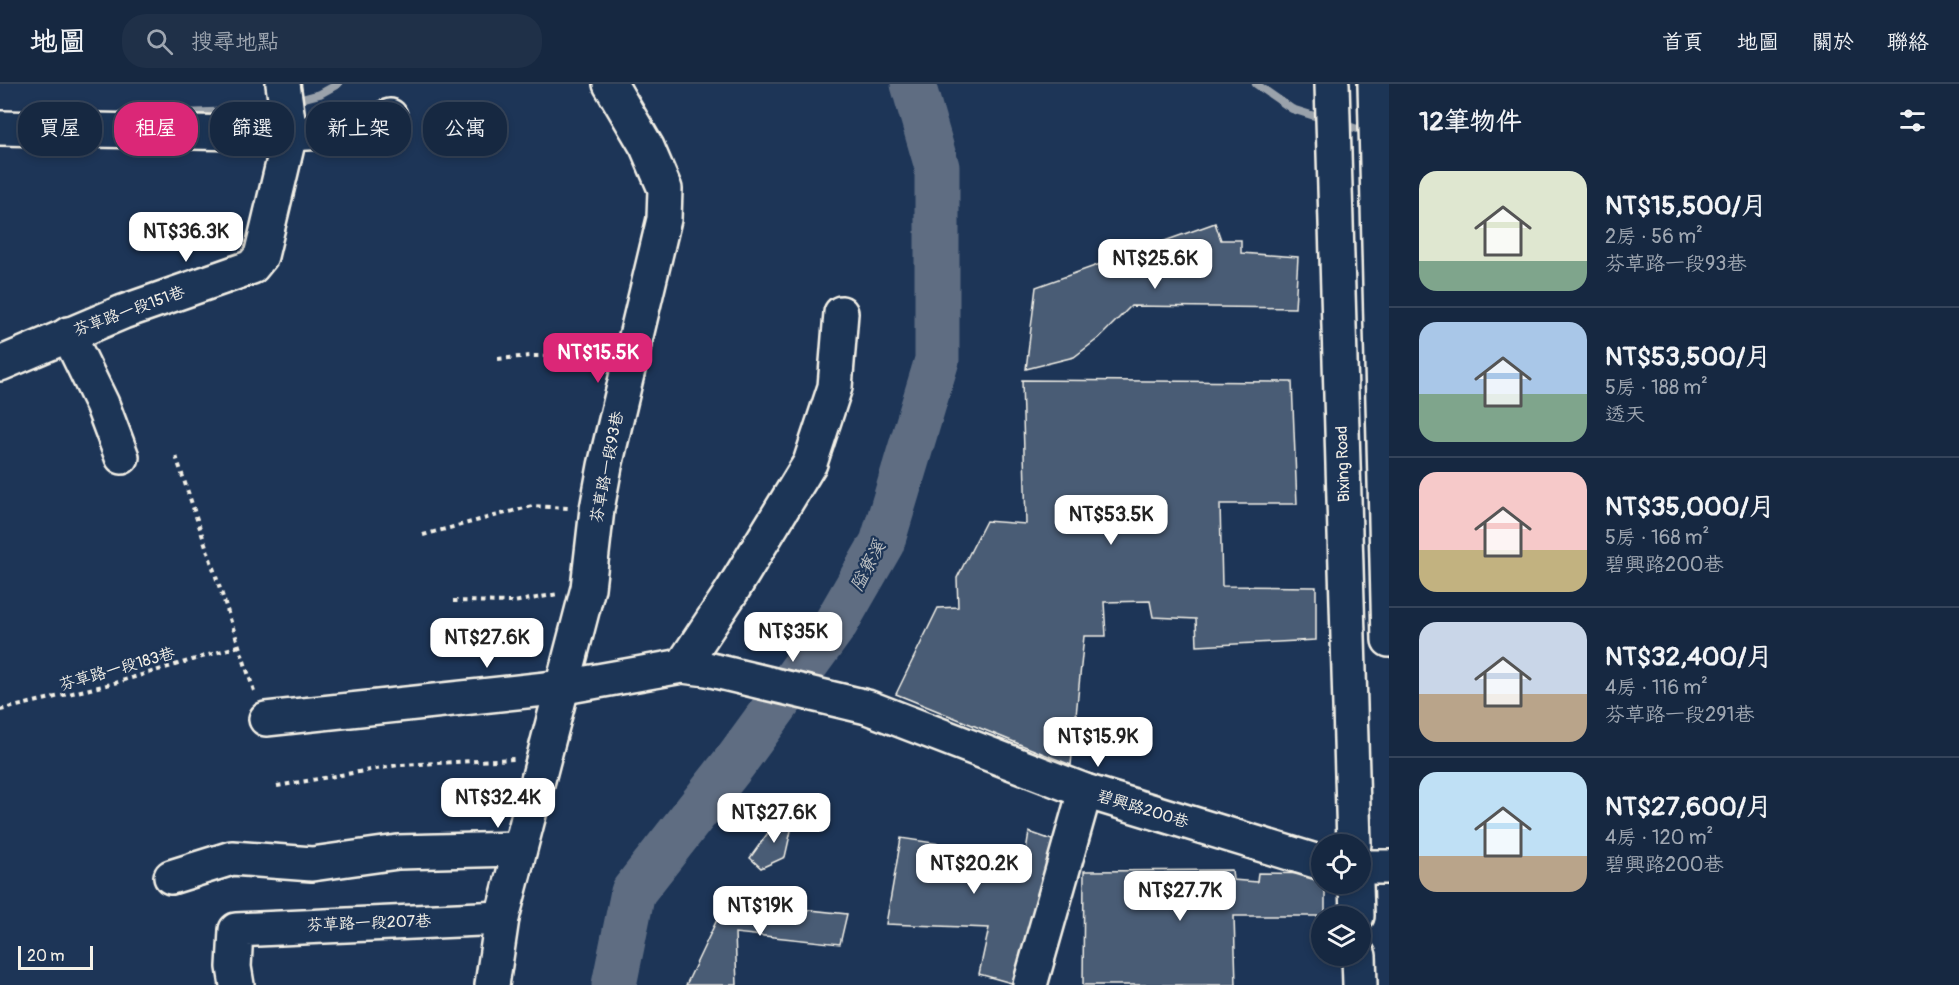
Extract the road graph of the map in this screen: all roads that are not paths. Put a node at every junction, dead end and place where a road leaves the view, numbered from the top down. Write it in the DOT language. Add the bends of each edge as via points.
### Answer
graph roads {
  1 [pos="283,84"];
  2 [pos="610,84"];
  3 [pos="1332,84"];
  4 [pos="1375,92"];
  5 [pos="286,102"];
  6 [pos="0,128"];
  7 [pos="210,132"];
  8 [pos="285,156"];
  9 [pos="841,313"];
  10 [pos="68,334"];
  11 [pos="0,364"];
  12 [pos="122,457"];
  13 [pos="1389,640"];
  14 [pos="694,668"];
  15 [pos="564,687"];
  16 [pos="266,719"];
  17 [pos="1085,791"];
  18 [pos="1354,834"];
  19 [pos="519,849"];
  20 [pos="1311,860"];
  21 [pos="1371,867"];
  22 [pos="1389,867"];
  23 [pos="171,877"];
  24 [pos="502,918"];
  25 [pos="1359,966"];
  26 [pos="237,985"];
  27 [pos="492,985"];
  28 [pos="1030,985"];
  29 [pos="1360,985"];
  1 -- 5 [label="street, 芬草路一段151巷"];
  2 -- 15 [label="street, 芬草路一段93巷" via="666,189 663,219 597,509 588,588"];
  3 -- 18 [label="street, Bixing Road"];
  4 -- 13 [label="street"];
  6 -- 7 [label="street"];
  8 -- 10 [label="street, 芬草路一段151巷" via="261,256 252,267"];
  9 -- 14 [label="street" via="835,387 810,463 732,591"];
  10 -- 11 [label="street, 芬草路一段151巷"];
  10 -- 12 [label="street"];
  14 -- 15 [label="street"];
  14 -- 17 [label="street, 碧興路200巷" via="867,706"];
  15 -- 16 [label="street"];
  15 -- 19 [label="street, 芬草路一段93巷"];
  17 -- 20 [label="street, 碧興路200巷"];
  17 -- 28 [label="street"];
  19 -- 23 [label="street" via="398,852 312,864 232,858"];
  19 -- 24 [label="street, 芬草路一段93巷"];
  21 -- 22 [label="street"];
  24 -- 26 [label="street, 芬草路一段207巷" via="236,930"];
  24 -- 27 [label="street, 芬草路一段93巷"];
  25 -- 29 [label="street"];
}
